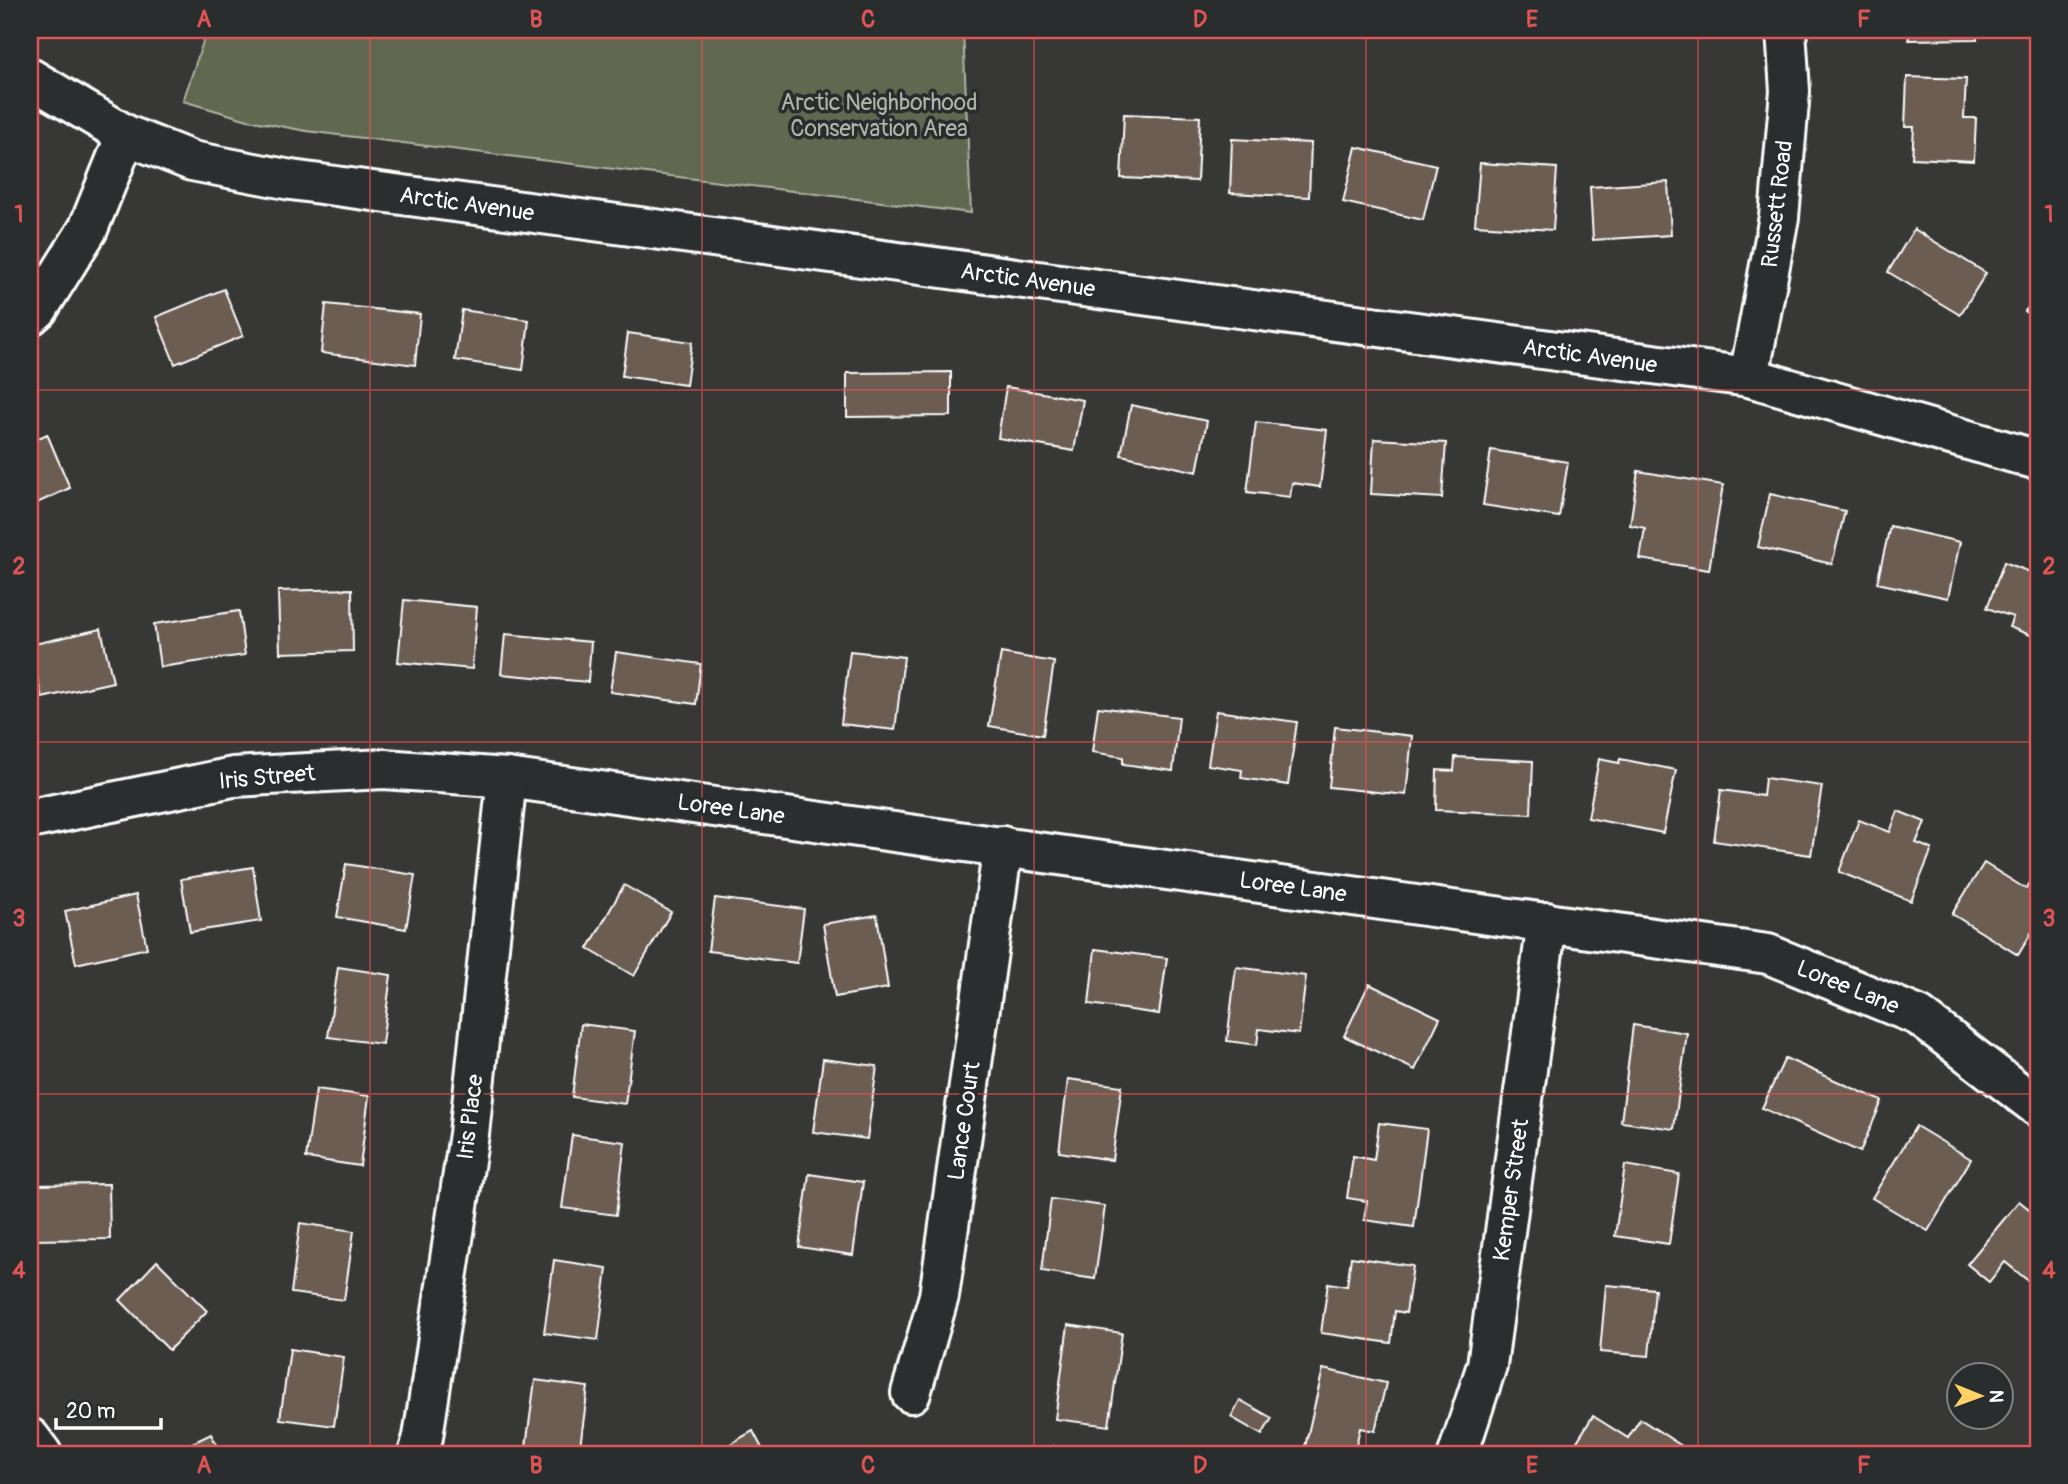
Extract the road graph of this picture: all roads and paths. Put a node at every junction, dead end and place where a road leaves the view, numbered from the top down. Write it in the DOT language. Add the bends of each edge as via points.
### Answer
graph roads {
  1 [pos="1786,30"];
  2 [pos="30,78"];
  3 [pos="126,135"];
  4 [pos="30,316"];
  5 [pos="1749,377"];
  6 [pos="2038,460"];
  7 [pos="507,778"];
  8 [pos="30,818"];
  9 [pos="1003,846"];
  10 [pos="1546,922"];
  11 [pos="2038,1107"];
  12 [pos="911,1393"];
  13 [pos="30,1438"];
  14 [pos="43,1454"];
  15 [pos="418,1454"];
  16 [pos="1458,1454"];
  1 -- 5 [label="street, Russett Road" via="1790,91 1779,217"];
  2 -- 3 [label="street, Arctic Avenue"];
  3 -- 4 [label="street" via="88,229"];
  3 -- 5 [label="street, Arctic Avenue" via="192,161 291,180"];
  5 -- 6 [label="street, Arctic Avenue"];
  7 -- 8 [label="street, Iris Street" via="384,769 233,777"];
  7 -- 9 [label="street, Loree Lane"];
  7 -- 15 [label="street, Iris Place" via="469,1134"];
  9 -- 10 [label="street, Loree Lane"];
  9 -- 12 [label="street, Lance Court" via="939,1296"];
  10 -- 11 [label="street, Loree Lane" via="1768,954 1919,1016"];
  10 -- 16 [label="street, Kemper Street" via="1487,1365"];
  13 -- 14 [label="street"];
}
